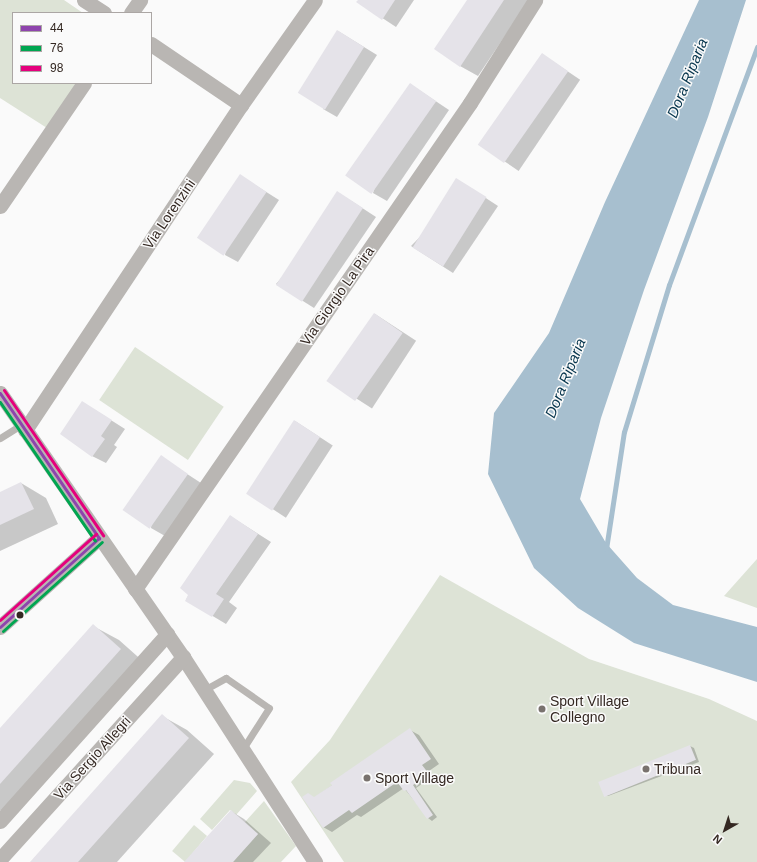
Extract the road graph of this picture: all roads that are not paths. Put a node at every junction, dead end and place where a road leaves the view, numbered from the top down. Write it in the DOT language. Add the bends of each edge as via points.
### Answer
graph roads {
  1 [pos="84,0"];
  2 [pos="140,0"];
  3 [pos="315,0"];
  4 [pos="535,0"];
  5 [pos="102,12"];
  6 [pos="132,12"];
  7 [pos="152,45"];
  8 [pos="83,84"];
  9 [pos="242,105"];
  10 [pos="0,206"];
  11 [pos="0,393"];
  12 [pos="24,427"];
  13 [pos="0,438"];
  14 [pos="99,538"];
  15 [pos="136,589"];
  16 [pos="0,627"];
  17 [pos="167,634"];
  18 [pos="183,657"];
  19 [pos="204,690"];
  20 [pos="242,750"];
  21 [pos="0,821"];
  22 [pos="0,859"];
  23 [pos="315,862"];
  1 -- 5 [label="street"];
  2 -- 6 [label="street"];
  3 -- 9 [label="street, Via Lorenzini"];
  4 -- 15 [label="street, Via Giorgio La Pira" via="470,103"];
  7 -- 9 [label="street"];
  8 -- 10 [label="street"];
  9 -- 12 [label="street, Via Lorenzini"];
  11 -- 12 [label="street"];
  12 -- 13 [label="lane"];
  12 -- 14 [label="street"];
  14 -- 15 [label="street"];
  14 -- 16 [label="street"];
  15 -- 17 [label="street"];
  17 -- 18 [label="street"];
  17 -- 21 [label="street, Via Sergio Allegri"];
  18 -- 19 [label="street"];
  18 -- 22 [label="street, Via Sergio Allegri"];
  19 -- 20 [label="street"];
  19 -- 20 [label="lane" via="226,678 268,708"];
  20 -- 23 [label="street"];
}
